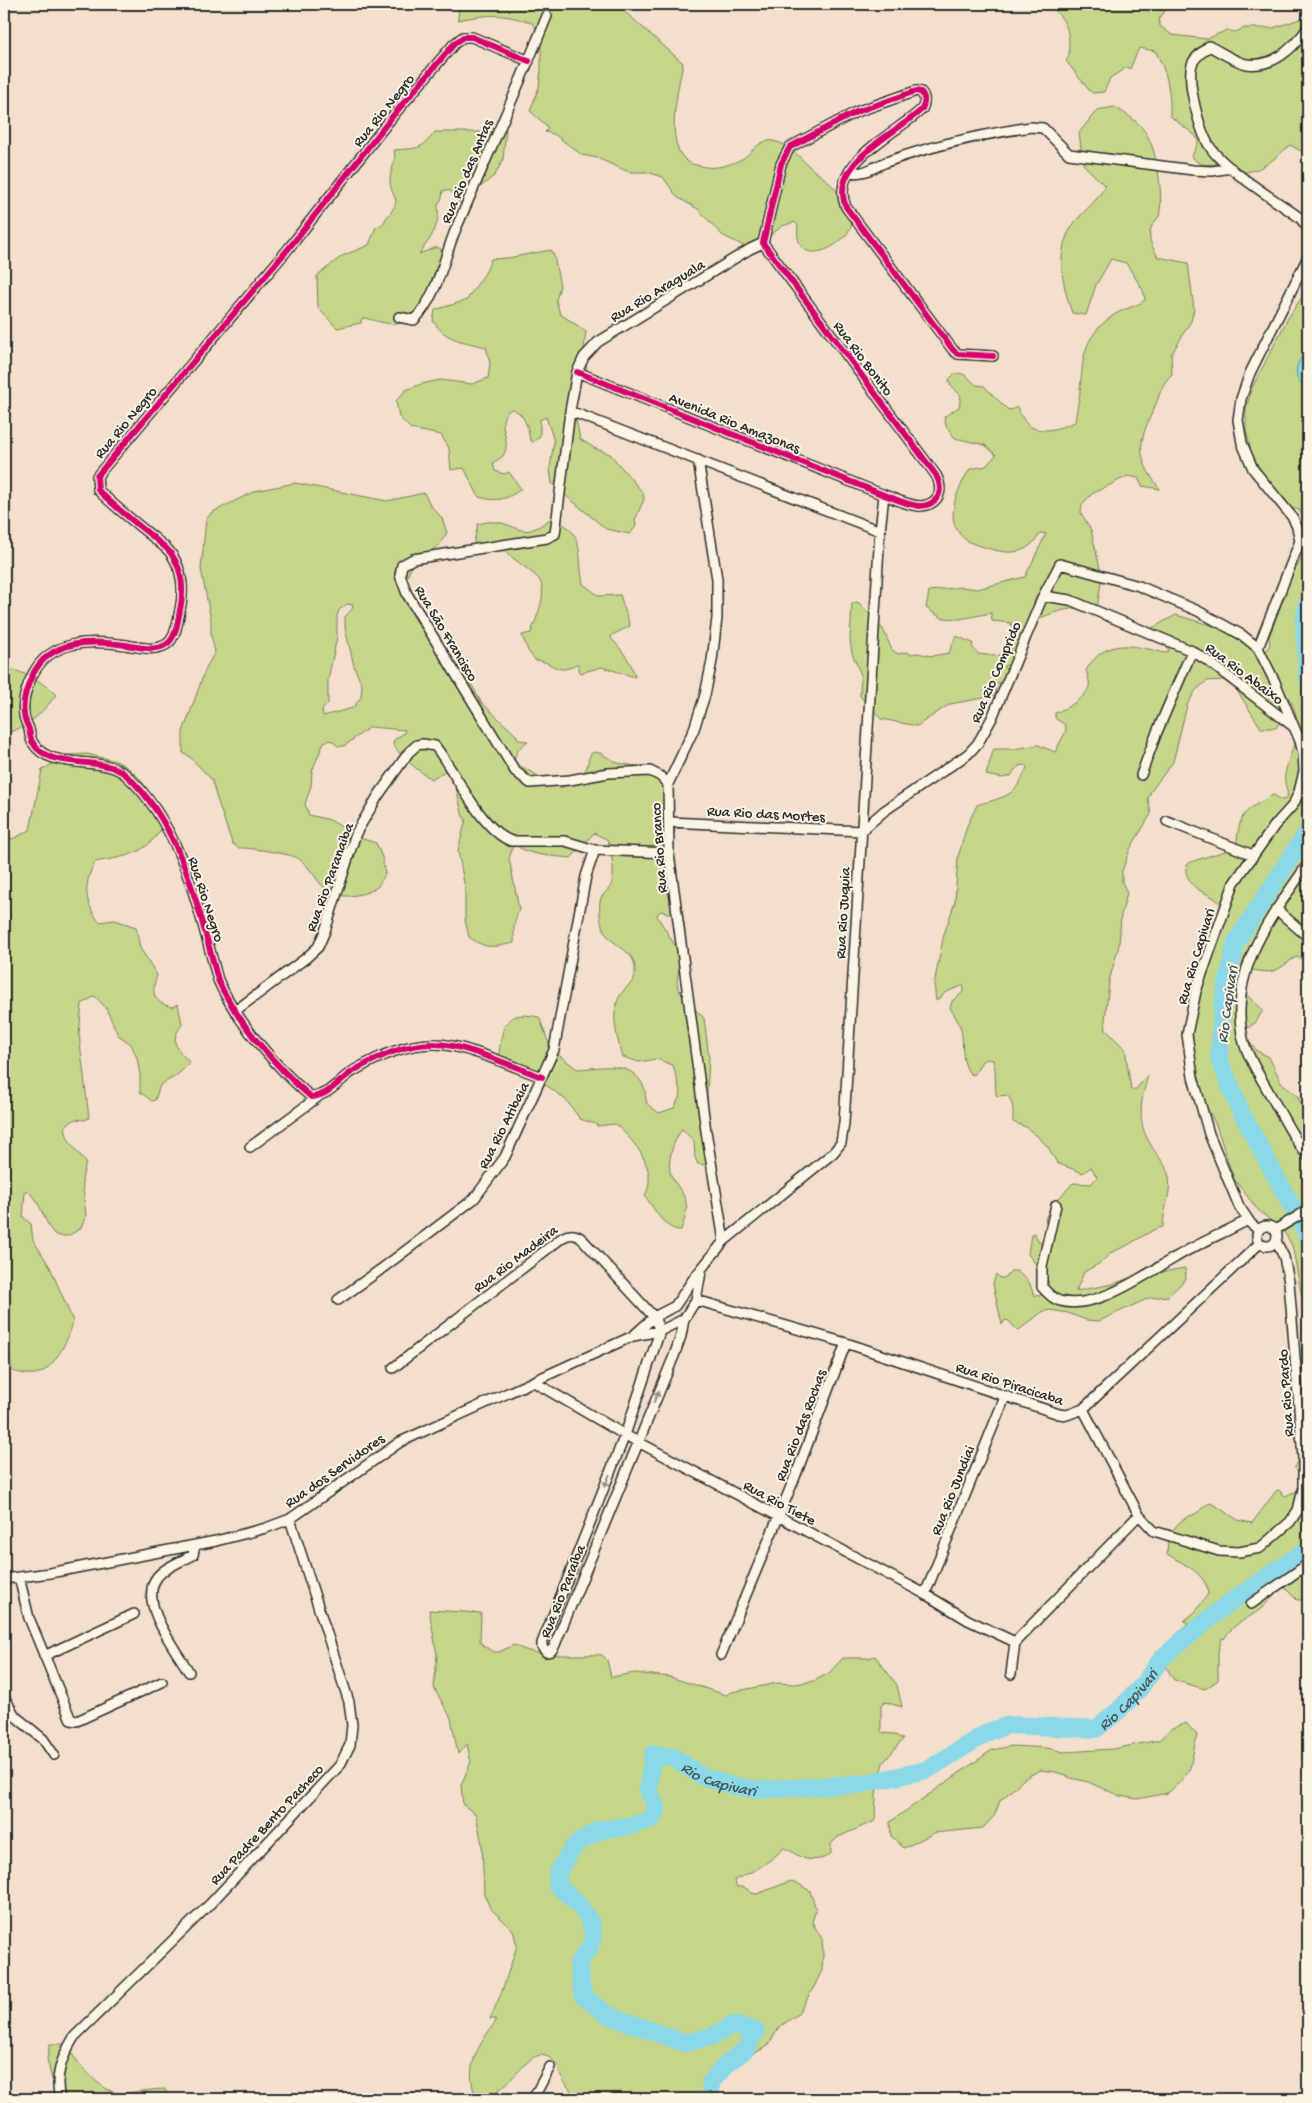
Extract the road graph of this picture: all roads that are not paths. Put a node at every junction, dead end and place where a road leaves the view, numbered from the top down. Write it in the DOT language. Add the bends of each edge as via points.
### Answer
graph roads {
  1 [pos="547,16"];
  2 [pos="1308,28"];
  3 [pos="529,61"];
  4 [pos="1231,168"];
  5 [pos="850,172"];
  6 [pos="1308,228"];
  7 [pos="764,243"];
  8 [pos="1308,257"];
  9 [pos="399,317"];
  10 [pos="993,356"];
  11 [pos="577,372"];
  12 [pos="570,411"];
  13 [pos="698,460"];
  14 [pos="884,495"];
  15 [pos="880,531"];
  16 [pos="1042,596"];
  17 [pos="1258,648"];
  18 [pos="1192,651"];
  19 [pos="1296,728"];
  20 [pos="1141,775"];
  21 [pos="668,784"];
  22 [pos="1167,820"];
  23 [pos="669,822"];
  24 [pos="861,831"];
  25 [pos="596,850"];
  26 [pos="669,853"];
  27 [pos="1253,855"];
  28 [pos="1308,864"];
  29 [pos="1276,909"];
  30 [pos="1308,936"];
  31 [pos="235,1011"];
  32 [pos="542,1077"];
  33 [pos="318,1096"];
  34 [pos="250,1147"];
  35 [pos="1308,1156"];
  36 [pos="1056,1205"];
  37 [pos="1308,1210"];
  38 [pos="1248,1220"];
  39 [pos="1259,1230"];
  40 [pos="1275,1230"];
  41 [pos="724,1241"];
  42 [pos="1276,1241"];
  43 [pos="1260,1243"];
  44 [pos="701,1270"];
  45 [pos="338,1300"];
  46 [pos="696,1300"];
  47 [pos="675,1306"];
  48 [pos="654,1318"];
  49 [pos="684,1319"];
  50 [pos="660,1331"];
  51 [pos="633,1336"];
  52 [pos="846,1343"];
  53 [pos="393,1368"];
  54 [pos="534,1382"];
  55 [pos="1005,1397"];
  56 [pos="1083,1410"];
  57 [pos="625,1435"];
  58 [pos="638,1442"];
  59 [pos="1139,1516"];
  60 [pos="778,1517"];
  61 [pos="290,1518"];
  62 [pos="195,1545"];
  63 [pos="1308,1564"];
  64 [pos="19,1577"];
  65 [pos="4,1579"];
  66 [pos="925,1594"];
  67 [pos="1251,1604"];
  68 [pos="134,1614"];
  69 [pos="1015,1642"];
  70 [pos="44,1656"];
  71 [pos="721,1656"];
  72 [pos="189,1672"];
  73 [pos="1011,1674"];
  74 [pos="162,1682"];
  75 [pos="4,1697"];
  76 [pos="54,1755"];
  77 [pos="550,2067"];
  78 [pos="60,2099"];
  79 [pos="533,2099"];
  1 -- 3 [label="street, Rua Rio das Antas"];
  2 -- 4 [label="street" via="1292,48 1265,62 1247,64 1209,46 1193,62 1190,80 1194,106 1210,147"];
  3 -- 9 [label="street, Rua Rio das Antas" via="454,234 432,294 414,320"];
  3 -- 31 [label="street, Rua Rio Negro" via="472,37 462,37 454,44 289,248 97,476 98,490 172,554 182,580 183,596 176,626 170,641 160,648 89,642 69,645 50,653 38,664 24,698 24,715 32,742 42,754 118,770 134,783 165,827 186,872 218,980"];
  4 -- 5 [label="street" via="1193,170 1069,154 1043,128 1031,127 926,150 863,172"];
  4 -- 6 [label="street" via="1300,218"];
  5 -- 7 [label="street" via="880,140 922,109 925,100 921,92 907,93 856,112 790,147 778,178"];
  5 -- 10 [label="street" via="844,182 846,207 953,350 958,354"];
  7 -- 11 [label="street, Rua Rio Araguala" via="598,342 584,357"];
  7 -- 14 [label="street, Rua Rio Bonito" via="940,482 936,499 924,506"];
  8 -- 17 [label="street" via="1250,373 1238,420 1242,442 1253,469 1293,518 1300,541"];
  11 -- 12 [label="street, Rua São Francisco"];
  11 -- 14 [label="street, Avenida Rio Amazonas"];
  12 -- 13 [label="street"];
  12 -- 21 [label="street, Rua São Francisco" via="555,534 547,538 413,559 402,565 400,575 407,594 515,770 530,783 650,771"];
  13 -- 15 [label="street"];
  13 -- 21 [label="street, Rua Rio Branco" via="715,561 717,618 705,695 694,729"];
  14 -- 15 [label="street, Rua Rio Juquia"];
  15 -- 24 [label="street, Rua Rio Juquia"];
  16 -- 17 [label="street, Rua Rio Abaixo" via="1060,564 1139,586 1198,611 1224,624"];
  16 -- 18 [label="street, Rua Rio Abaixo" via="1070,600"];
  16 -- 24 [label="street, Rua Rio Comprido" via="992,718 978,743 968,754"];
  17 -- 19 [label="street, Rua Rio Abaixo"];
  18 -- 19 [label="street, Rua Rio Abaixo"];
  18 -- 20 [label="street"];
  19 -- 27 [label="street, Rua Rio Capivari" via="1304,762 1299,792"];
  21 -- 23 [label="street, Rua Rio Branco"];
  22 -- 27 [label="street"];
  23 -- 24 [label="street, Rua Rio das Mortes"];
  23 -- 26 [label="street, Rua Rio Branco"];
  24 -- 41 [label="street, Rua Rio Juquia" via="841,1143"];
  25 -- 26 [label="street"];
  25 -- 31 [label="street, Rua Rio Paranaiba" via="565,841 511,841 504,838 487,822 434,746 417,745 402,761 356,833 318,947"];
  25 -- 32 [label="street, Rua Rio Atibaia" via="586,876 554,1050"];
  26 -- 41 [label="street, Rua Rio Branco"];
  27 -- 38 [label="street, Rua Rio Capivari" via="1234,883 1213,939 1196,992 1188,1034 1193,1077 1209,1134"];
  28 -- 29 [label="street"];
  29 -- 30 [label="street"];
  29 -- 35 [label="street" via="1246,964 1240,1016 1245,1044 1257,1071"];
  31 -- 33 [label="street, Rua Rio Negro" via="292,1081 310,1097"];
  32 -- 33 [label="street" via="459,1048 422,1044 377,1058"];
  32 -- 45 [label="street, Rua Rio Atibaia" via="505,1157 474,1199"];
  33 -- 34 [label="street"];
  36 -- 38 [label="street" via="1042,1266 1042,1286 1058,1301 1071,1303 1093,1300 1132,1283"];
  37 -- 40 [label="street"];
  38 -- 39 [label="street, Rua Rio Capivari"];
  39 -- 40 [label="street" via="1269,1226"];
  39 -- 43 [label="street"];
  40 -- 42 [label="street"];
  41 -- 44 [label="street, Rua Rio Juquia"];
  42 -- 43 [label="street" via="1269,1246"];
  42 -- 59 [label="street, Rua Rio Pardo" via="1284,1257 1294,1332 1303,1458 1303,1489 1298,1510 1290,1522 1260,1548 1239,1552 1219,1551 1154,1531"];
  43 -- 56 [label="street, Rua Rio Piracicaba"];
  44 -- 46 [label="street, Rua Rio Juquia"];
  44 -- 47 [label="street, Rua Rio Juquia"];
  46 -- 49 [label="street, Rua Rio Paraíba"];
  46 -- 52 [label="street, Rua Rio Piracicaba"];
  47 -- 48 [label="street, Rua dos Servidores"];
  47 -- 49 [label="street"];
  48 -- 50 [label="street, Rua Rio Madeira"];
  48 -- 51 [label="street, Rua dos Servidores"];
  48 -- 53 [label="street, Rua Rio Madeira" via="583,1240 574,1234 568,1235"];
  49 -- 50 [label="street, Rua dos Servidores"];
  58 -- 49 [label="street, Rua Rio Paraíba, one-way" via="679,1342"];
  50 -- 51 [label="street, Rua dos Servidores"];
  50 -- 57 [label="street, Rua Rio Paraíba"];
  51 -- 54 [label="street, Rua dos Servidores"];
  52 -- 55 [label="street, Rua Rio Piracicaba"];
  52 -- 60 [label="street, Rua Rio das Rochas"];
  54 -- 57 [label="street, Rua Rio Tiete"];
  54 -- 61 [label="street, Rua dos Servidores" via="400,1442"];
  55 -- 56 [label="street, Rua Rio Piracicaba" via="1059,1414"];
  55 -- 66 [label="street, Rua Rio Jundiai"];
  56 -- 59 [label="street, Rua Rio Pardo"];
  57 -- 58 [label="street, Rua Rio Tiete"];
  57 -- 58 [label="street, Rua Rio Paraíba, one-way" via="542,1643 546,1652 554,1647"];
  58 -- 60 [label="street, Rua Rio Tiete"];
  59 -- 69 [label="street"];
  60 -- 66 [label="street, Rua Rio Tiete"];
  60 -- 71 [label="street, Rua Rio das Rochas"];
  61 -- 62 [label="street, Rua dos Servidores" via="248,1533"];
  61 -- 78 [label="street, Rua Padre Bento Pacheco" via="349,1702 350,1744 340,1765 288,1822 210,1904 74,2037 60,2064"];
  62 -- 64 [label="street, Rua dos Servidores"];
  62 -- 72 [label="street" via="194,1555 162,1572 150,1595 155,1615"];
  63 -- 67 [label="street"];
  64 -- 65 [label="street, Rua dos Servidores"];
  64 -- 70 [label="street" via="29,1618"];
  66 -- 69 [label="street, Rua Rio Tiete" via="968,1620"];
  68 -- 70 [label="street"];
  69 -- 73 [label="street"];
  70 -- 74 [label="street" via="71,1720 77,1721"];
  75 -- 76 [label="street" via="15,1716 43,1739"];
  77 -- 79 [label="street"];
}
